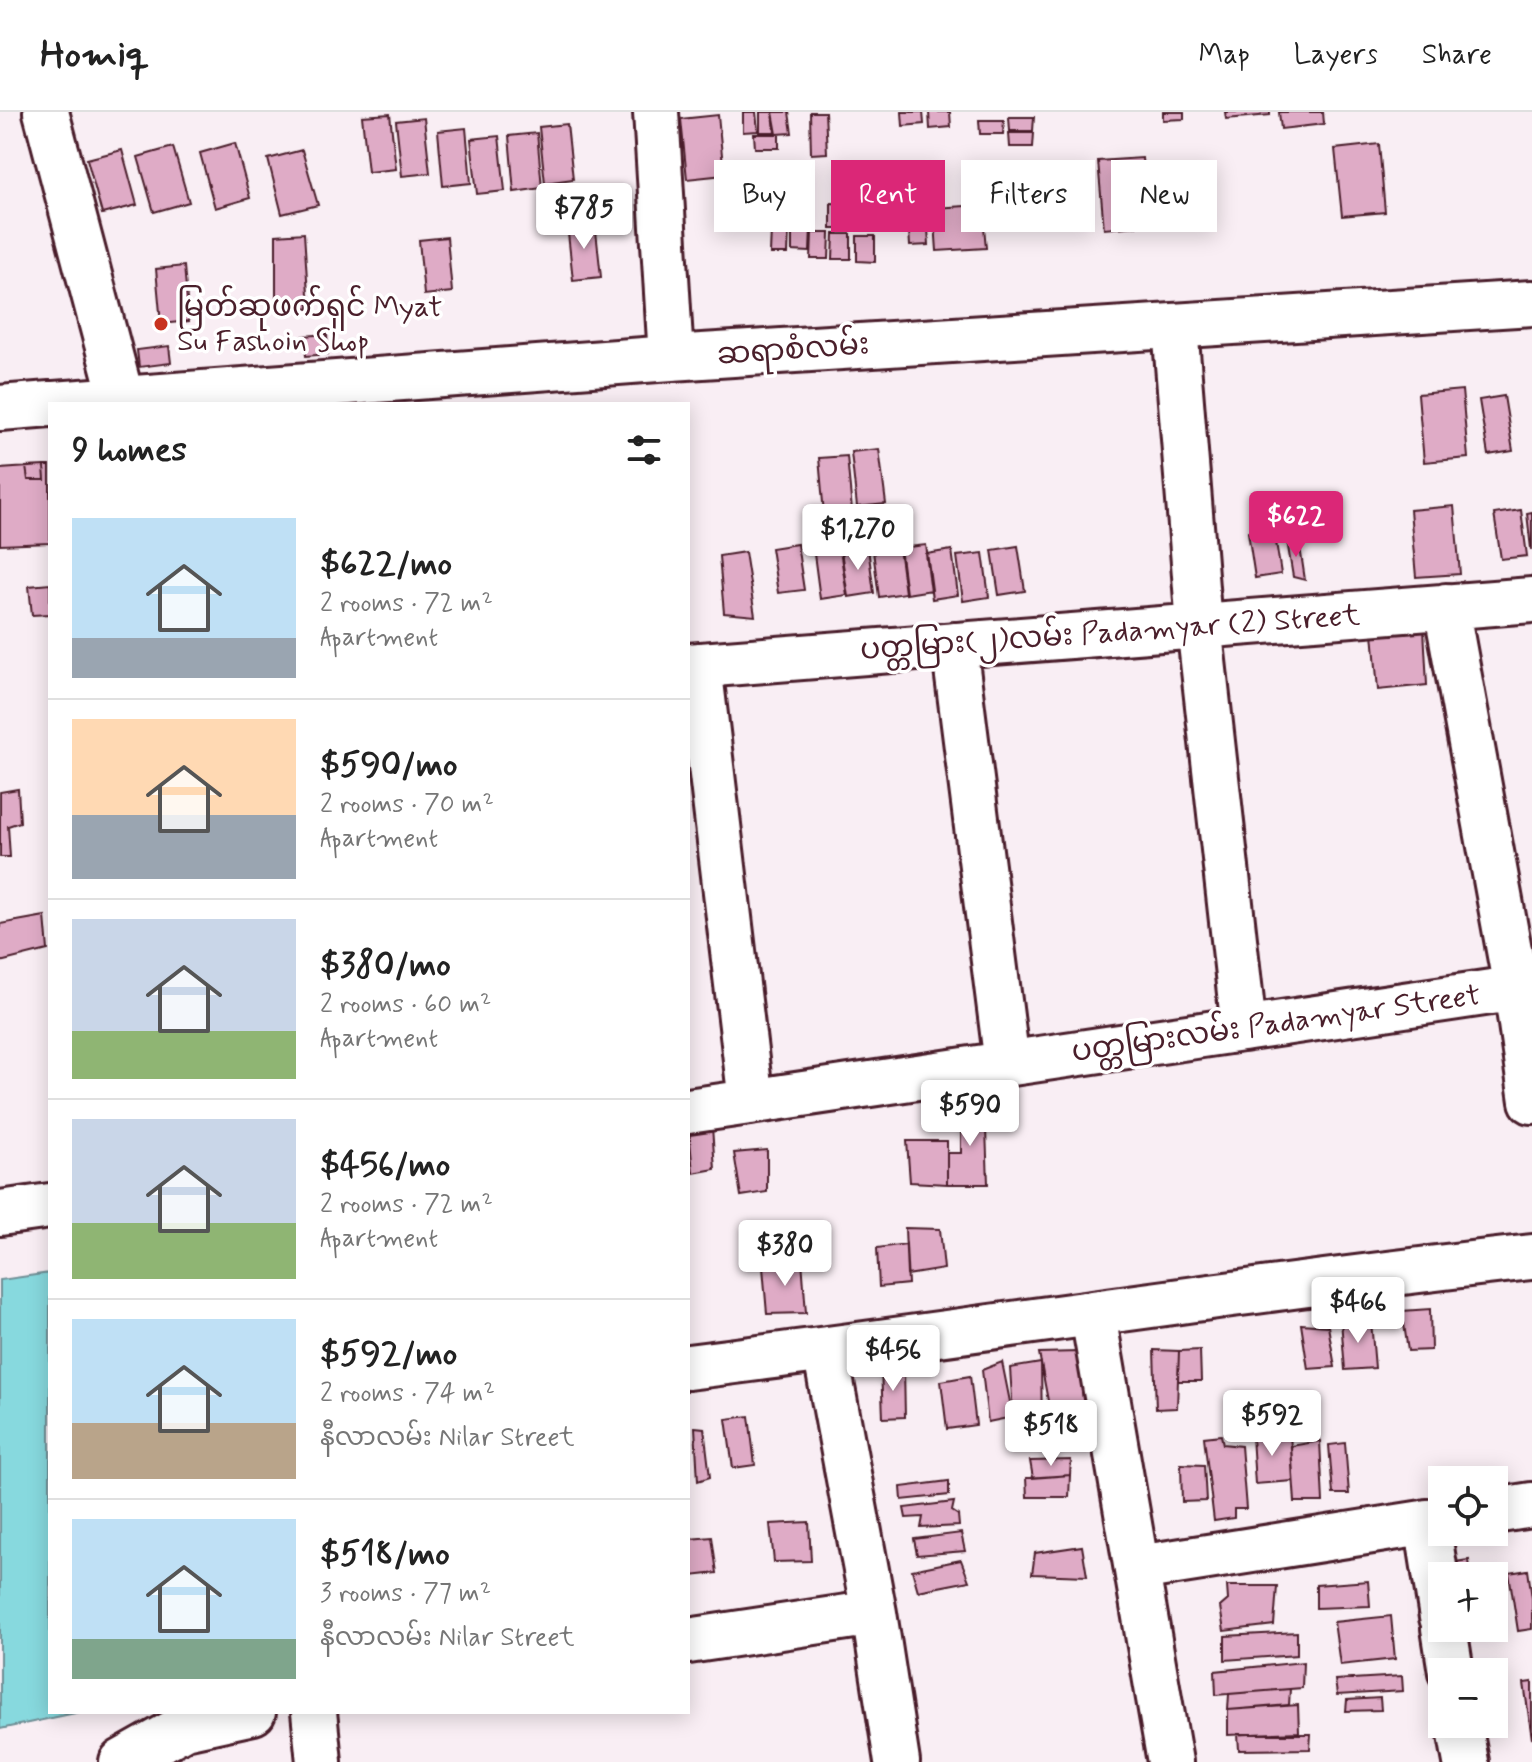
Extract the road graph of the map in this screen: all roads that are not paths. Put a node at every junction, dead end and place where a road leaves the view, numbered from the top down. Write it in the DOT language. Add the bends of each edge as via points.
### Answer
graph roads {
  1 [pos="46,112"];
  2 [pos="656,112"];
  3 [pos="1532,303"];
  4 [pos="1175,327"];
  5 [pos="671,358"];
  6 [pos="123,402"];
  7 [pos="48,404"];
  8 [pos="0,408"];
  9 [pos="1532,600"];
  10 [pos="1446,606"];
  11 [pos="1199,625"];
  12 [pos="954,645"];
  13 [pos="694,666"];
  14 [pos="1524,987"];
  15 [pos="1244,1029"];
  16 [pos="1007,1064"];
  17 [pos="1532,1101"];
  18 [pos="751,1102"];
  19 [pos="690,1111"];
  20 [pos="48,1206"];
  21 [pos="0,1213"];
  22 [pos="1532,1257"];
  23 [pos="1093,1315"];
  24 [pos="825,1350"];
  25 [pos="690,1367"];
  26 [pos="1532,1505"];
  27 [pos="1508,1509"];
  28 [pos="1428,1522"];
  29 [pos="1138,1568"];
  30 [pos="874,1613"];
  31 [pos="690,1641"];
  32 [pos="244,1714"];
  33 [pos="314,1714"];
  34 [pos="1462,1738"];
  35 [pos="122,1762"];
  36 [pos="319,1762"];
  37 [pos="897,1762"];
  38 [pos="1170,1762"];
  39 [pos="1466,1762"];
  1 -- 6 [label="street"];
  2 -- 5 [label="street"];
  3 -- 4 [label="street, ဆရာစံလမ်း"];
  4 -- 5 [label="street, ဆရာစံလမ်း"];
  4 -- 11 [label="street"];
  5 -- 6 [label="street, ဆရာစံလမ်း"];
  7 -- 8 [label="street, ဆရာစံလမ်း"];
  9 -- 10 [label="street, ပတ္တမြား(၂)လမ်း Padamyar (2) Street"];
  10 -- 11 [label="street, ပတ္တမြား(၂)လမ်း Padamyar (2) Street"];
  10 -- 14 [label="street"];
  11 -- 12 [label="street, ပတ္တမြား(၂)လမ်း Padamyar (2) Street"];
  11 -- 15 [label="street"];
  12 -- 13 [label="street, ပတ္တမြား(၂)လမ်း Padamyar (2) Street"];
  12 -- 16 [label="street"];
  13 -- 18 [label="street"];
  14 -- 15 [label="street, ပတ္တမြားလမ်း Padamyar Street"];
  14 -- 17 [label="street"];
  15 -- 16 [label="street, ပတ္တမြားလမ်း Padamyar Street"];
  16 -- 18 [label="street, ပတ္တမြားလမ်း Padamyar Street"];
  18 -- 19 [label="street, ပတ္တမြားလမ်း Padamyar Street"];
  20 -- 21 [label="street"];
  22 -- 23 [label="street"];
  23 -- 24 [label="street"];
  23 -- 29 [label="street"];
  24 -- 25 [label="street"];
  24 -- 30 [label="street"];
  26 -- 27 [label="street"];
  28 -- 29 [label="street"];
  29 -- 38 [label="street"];
  30 -- 31 [label="street"];
  30 -- 37 [label="street"];
  32 -- 35 [label="street" via="184,1727"];
  33 -- 36 [label="street"];
  34 -- 39 [label="street"];
}
